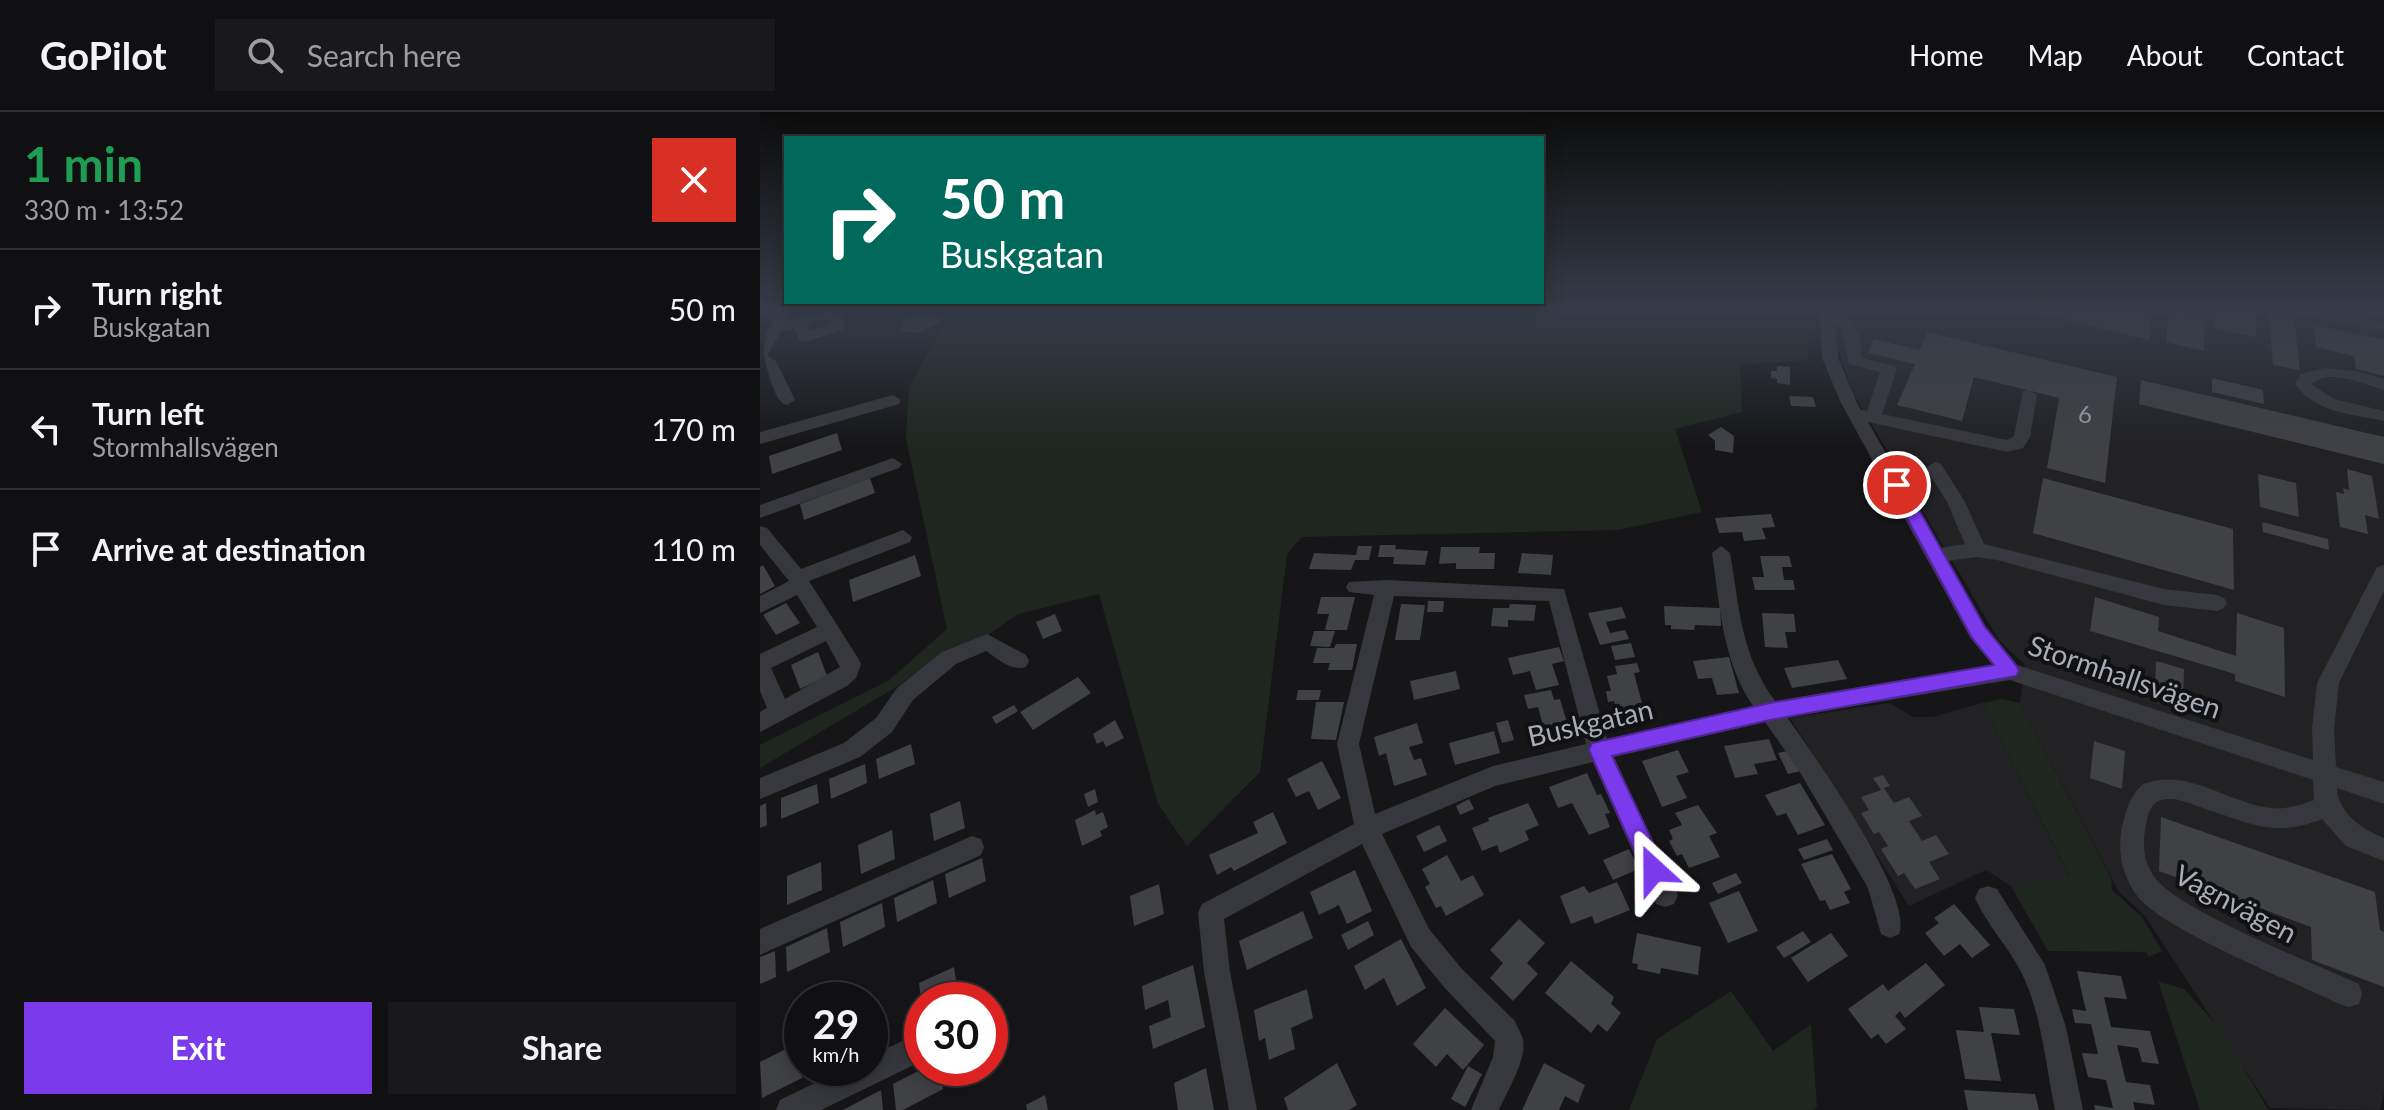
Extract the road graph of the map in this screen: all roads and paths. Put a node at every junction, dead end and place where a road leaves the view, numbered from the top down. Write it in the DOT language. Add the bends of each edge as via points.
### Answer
graph roads {
  1 [pos="1830,355"];
  2 [pos="1854,355"];
  3 [pos="760,357"];
  4 [pos="2384,385"];
  5 [pos="2029,395"];
  6 [pos="787,400"];
  7 [pos="893,400"];
  8 [pos="1864,415"];
  9 [pos="2384,416"];
  10 [pos="760,438"];
  11 [pos="893,464"];
  12 [pos="1935,468"];
  13 [pos="760,512"];
  14 [pos="903,537"];
  15 [pos="763,540"];
  16 [pos="1977,550"];
  17 [pos="1721,553"];
  18 [pos="1936,555"];
  19 [pos="2384,572"];
  20 [pos="799,581"];
  21 [pos="1356,587"];
  22 [pos="1386,587"];
  23 [pos="2217,603"];
  24 [pos="760,605"];
  25 [pos="830,630"];
  26 [pos="1019,661"];
  27 [pos="761,670"];
  28 [pos="2010,671"];
  29 [pos="1770,711"];
  30 [pos="780,712"];
  31 [pos="760,723"];
  32 [pos="1599,750"];
  33 [pos="2326,774"];
  34 [pos="760,789"];
  35 [pos="2384,793"];
  36 [pos="2326,806"];
  37 [pos="1367,829"];
  38 [pos="972,847"];
  39 [pos="2384,850"];
  40 [pos="1665,895"];
  41 [pos="1988,898"];
  42 [pos="1890,925"];
  43 [pos="760,942"];
  44 [pos="2349,994"];
  45 [pos="904,1055"];
  46 [pos="790,1110"];
  47 [pos="1243,1110"];
  48 [pos="1485,1110"];
  49 [pos="2069,1110"];
  1 -- 8 [label="street, Stormhallsvägen"];
  2 -- 8 [label="street" via="1854,361 1889,369"];
  3 -- 6 [label="street" via="768,361"];
  4 -- 9 [label="street" via="2324,374 2307,377 2303,384 2322,399"];
  5 -- 8 [label="street" via="2022,437 2007,446"];
  7 -- 10 [label="street"];
  8 -- 18 [label="street, Stormhallsvägen"];
  11 -- 13 [label="street"];
  12 -- 16 [label="street"];
  14 -- 20 [label="street"];
  15 -- 20 [label="street"];
  16 -- 18 [label="street"];
  16 -- 23 [label="street" via="2164,597"];
  17 -- 29 [label="street" via="1737,653 1748,681"];
  18 -- 28 [label="street, Stormhallsvägen" via="1978,633"];
  19 -- 33 [label="street" via="2328,683"];
  20 -- 24 [label="street"];
  20 -- 25 [label="street"];
  21 -- 22 [label="street"];
  22 -- 32 [label="street" via="1557,594"];
  22 -- 37 [label="street" via="1348,744"];
  25 -- 27 [label="street"];
  25 -- 30 [label="street" via="851,664 849,672"];
  26 -- 34 [label="street" via="987,642 949,658 905,694 884,725 852,750"];
  27 -- 30 [label="street"];
  28 -- 29 [label="street, Buskgatan"];
  28 -- 33 [label="street, Stormhallsvägen"];
  29 -- 32 [label="street, Buskgatan"];
  29 -- 42 [label="street" via="1879,884"];
  30 -- 31 [label="street"];
  32 -- 37 [label="street, Buskgatan" via="1493,776"];
  32 -- 40 [label="street"];
  33 -- 35 [label="street, Stormhallsvägen"];
  33 -- 36 [label="street"];
  36 -- 39 [label="street" via="2355,838"];
  36 -- 44 [label="street, Vagnvägen" via="2271,819 2174,788 2151,791 2140,802 2135,821 2133,863 2147,888 2165,904"];
  37 -- 47 [label="street, Buskgatan" via="1211,913"];
  37 -- 48 [label="street" via="1420,938 1510,1042"];
  38 -- 43 [label="street"];
  41 -- 49 [label="street" via="2032,965 2052,1027"];
  45 -- 46 [label="street"];
}
